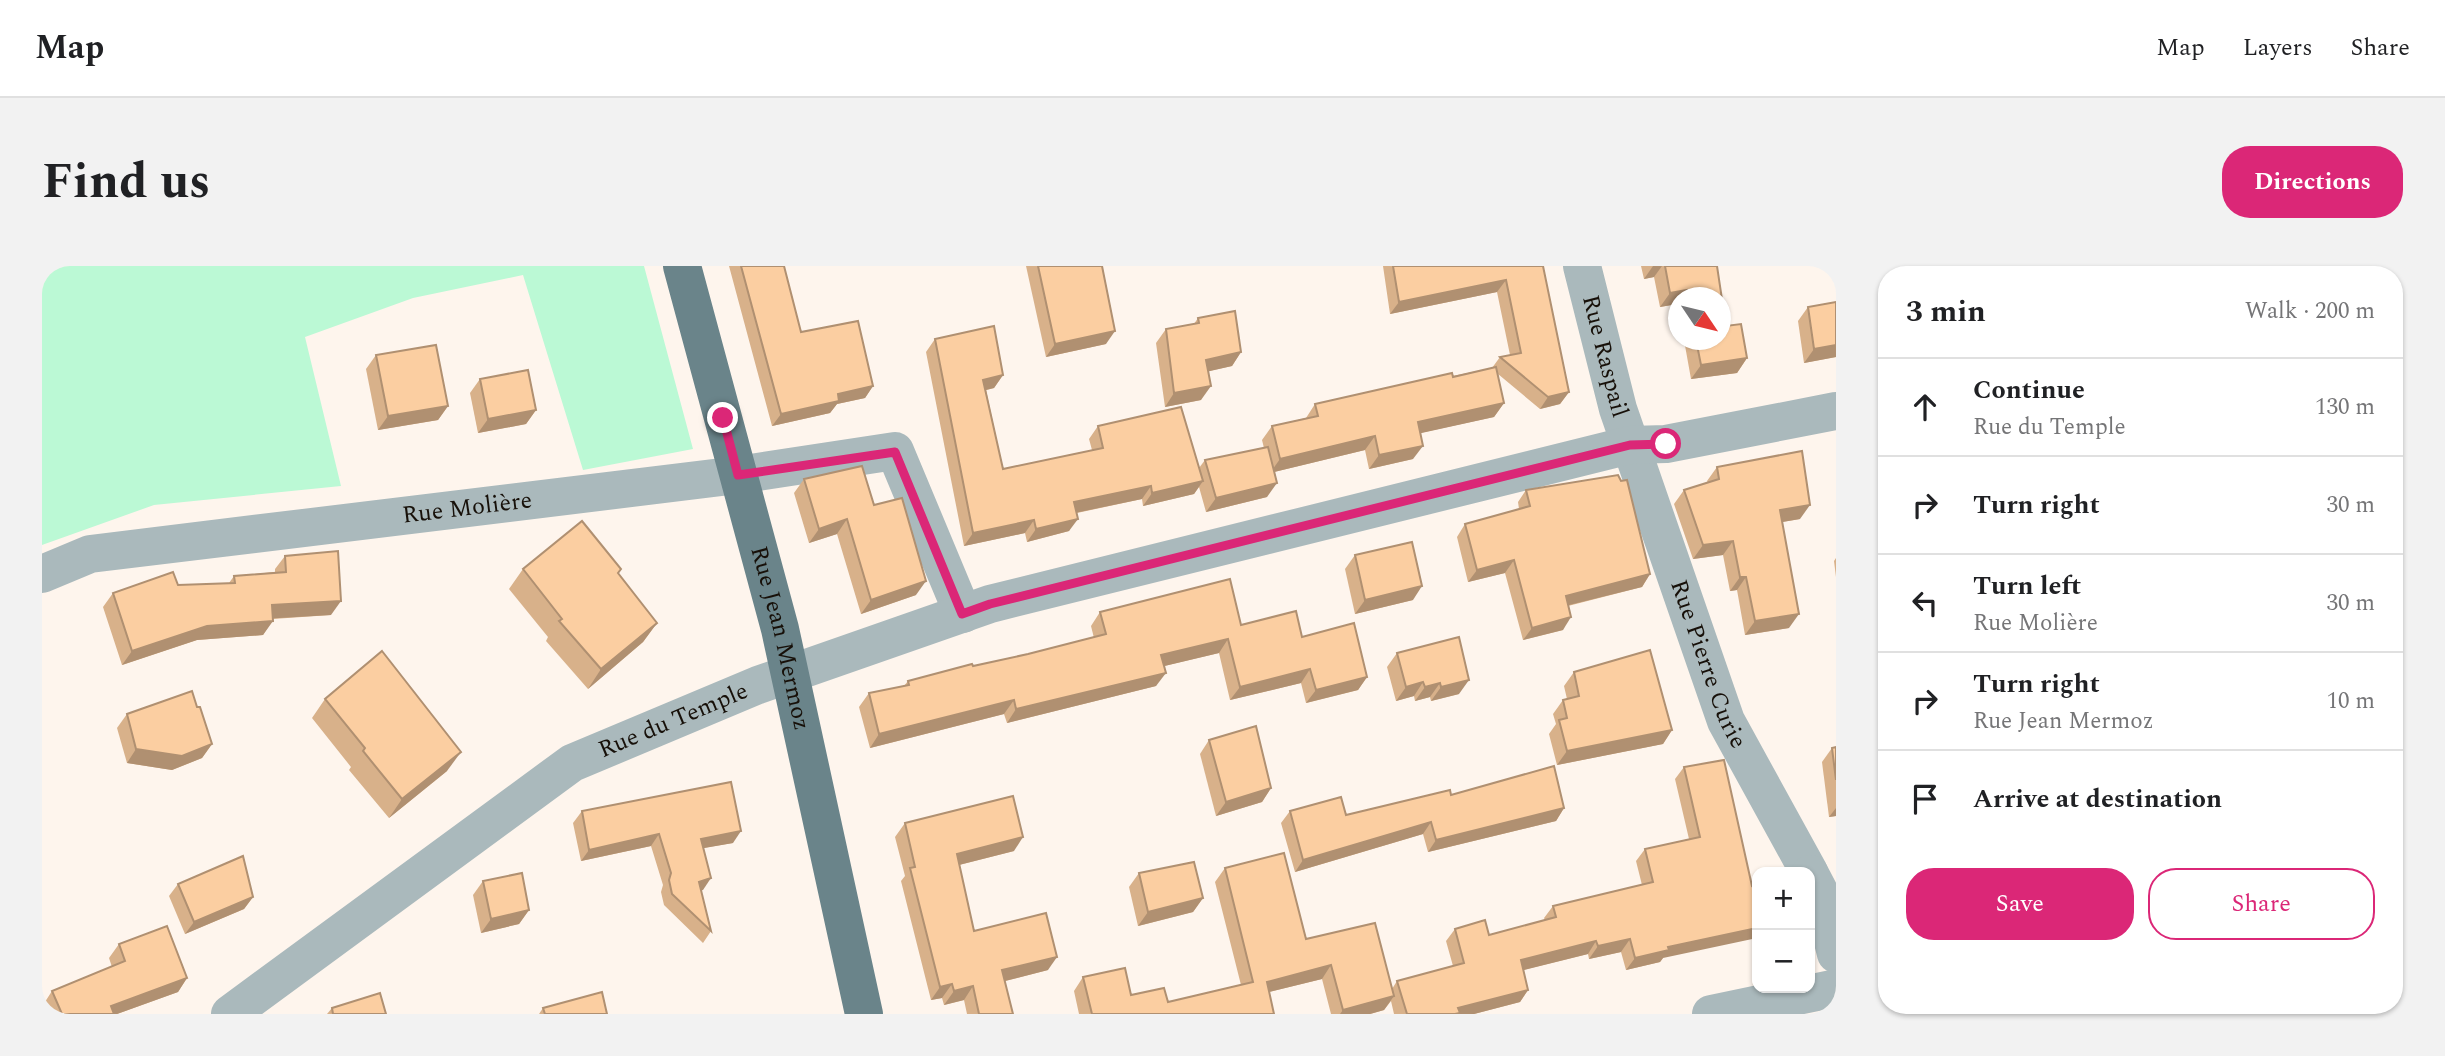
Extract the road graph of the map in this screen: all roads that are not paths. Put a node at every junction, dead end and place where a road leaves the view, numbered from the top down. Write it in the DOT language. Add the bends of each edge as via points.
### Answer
graph roads {
  1 [pos="682,266"];
  2 [pos="1582,266"];
  3 [pos="1836,411"];
  4 [pos="1630,445"];
  5 [pos="738,475"];
  6 [pos="42,574"];
  7 [pos="962,614"];
  8 [pos="790,675"];
  9 [pos="1806,867"];
  10 [pos="1815,884"];
  11 [pos="1836,954"];
  12 [pos="1836,988"];
  13 [pos="230,1014"];
  14 [pos="864,1014"];
  15 [pos="1711,1014"];
  1 -- 5 [label="main road, Rue Jean Mermoz"];
  2 -- 4 [label="street, Rue Raspail"];
  3 -- 4 [label="street, Rue du Temple" via="1666,444"];
  4 -- 7 [label="street, Rue du Temple"];
  4 -- 9 [label="street, Rue Pierre Curie" via="1726,721"];
  5 -- 6 [label="street, Rue Molière" via="90,554"];
  5 -- 7 [label="street, Rue Molière" via="895,452"];
  5 -- 8 [label="main road, Rue Jean Mermoz"];
  7 -- 8 [label="street, Rue du Temple"];
  8 -- 13 [label="street, Rue du Temple" via="572,763"];
  8 -- 14 [label="main road, Rue Jean Mermoz"];
  10 -- 11 [label="street, Rue Pierre Curie"];
  12 -- 15 [label="street"];
}
